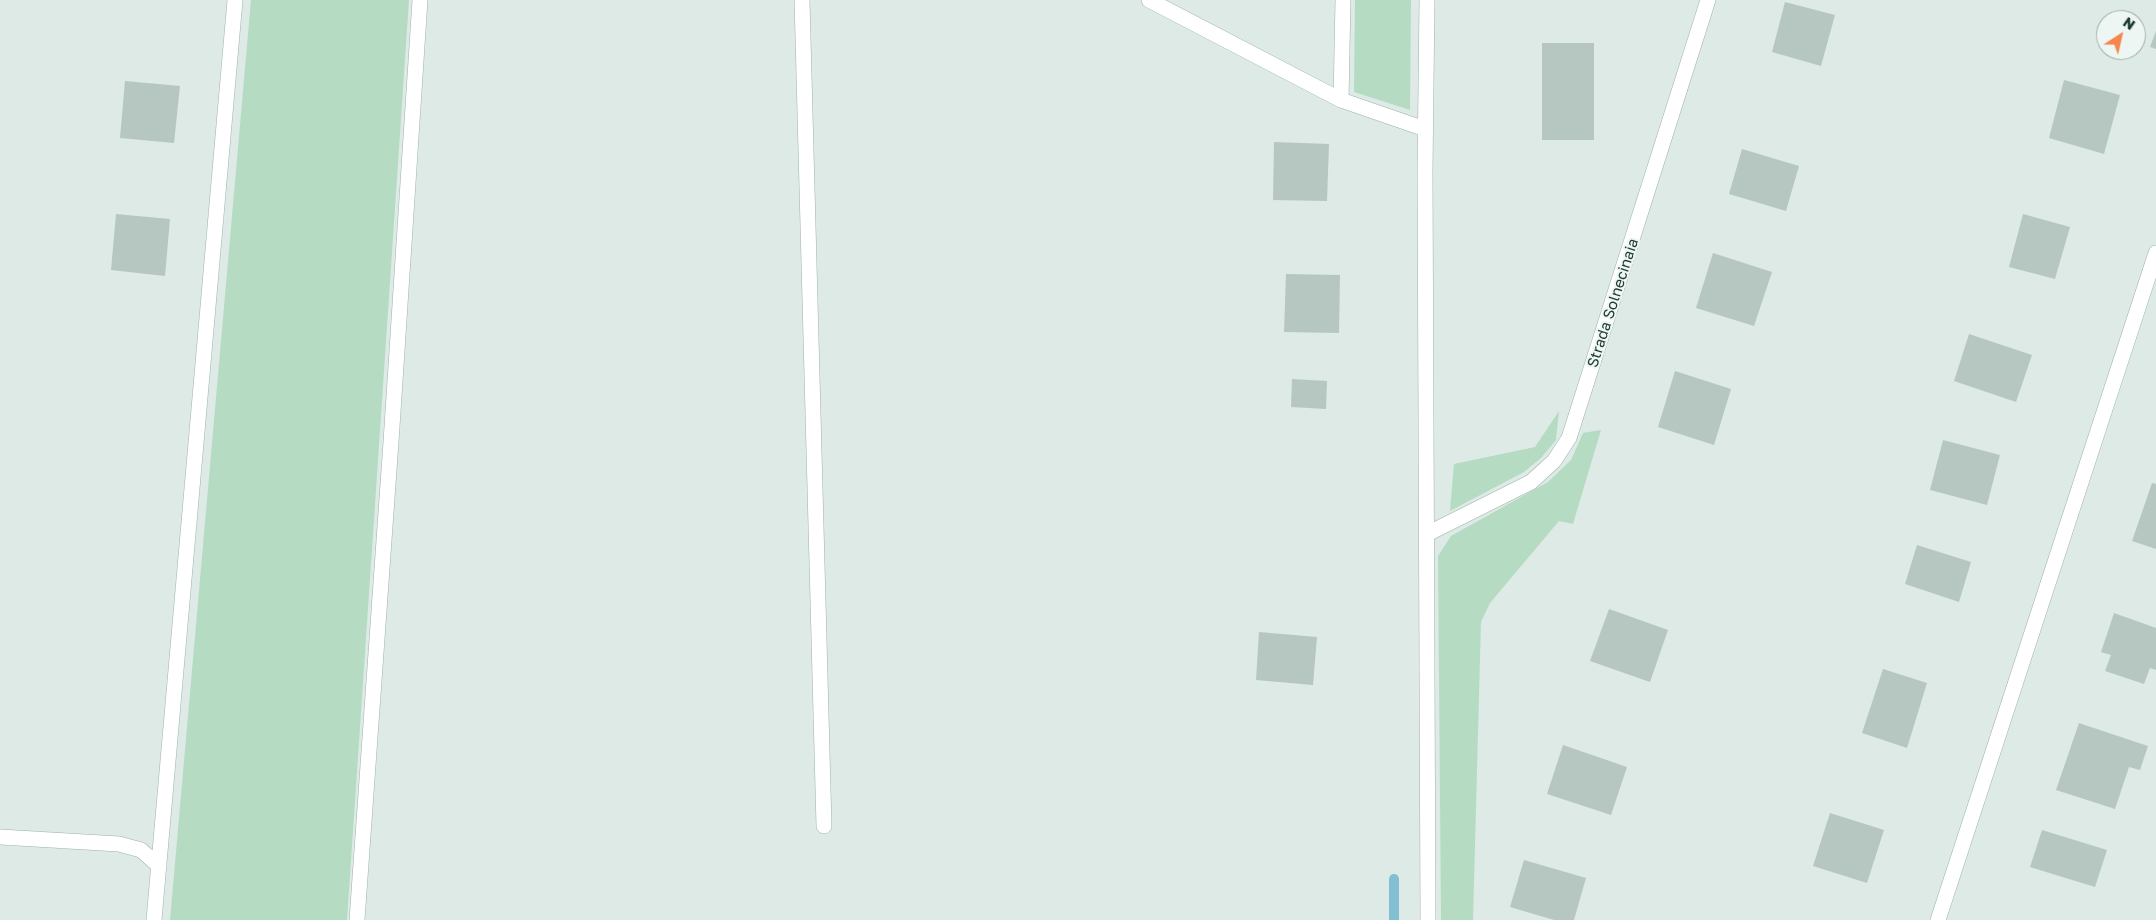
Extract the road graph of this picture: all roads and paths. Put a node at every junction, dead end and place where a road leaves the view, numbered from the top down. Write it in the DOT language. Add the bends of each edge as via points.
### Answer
graph roads {
  1 [pos="235,0"];
  2 [pos="420,0"];
  3 [pos="802,0"];
  4 [pos="1149,0"];
  5 [pos="1343,0"];
  6 [pos="1427,0"];
  7 [pos="1708,0"];
  8 [pos="1341,100"];
  9 [pos="1425,129"];
  10 [pos="2156,253"];
  11 [pos="1427,534"];
  12 [pos="824,826"];
  13 [pos="0,837"];
  14 [pos="159,866"];
  15 [pos="154,920"];
  16 [pos="357,920"];
  17 [pos="1428,920"];
  18 [pos="1938,920"];
  1 -- 14 [label="street"];
  2 -- 16 [label="street"];
  3 -- 12 [label="street"];
  4 -- 8 [label="street"];
  5 -- 8 [label="street"];
  6 -- 9 [label="street"];
  7 -- 11 [label="street, Strada Solnecinaia" via="1569,438 1554,461 1531,482"];
  8 -- 9 [label="street"];
  9 -- 11 [label="street"];
  10 -- 18 [label="street"];
  11 -- 17 [label="street"];
  13 -- 14 [label="street" via="119,844 141,850"];
  14 -- 15 [label="street"];
}
